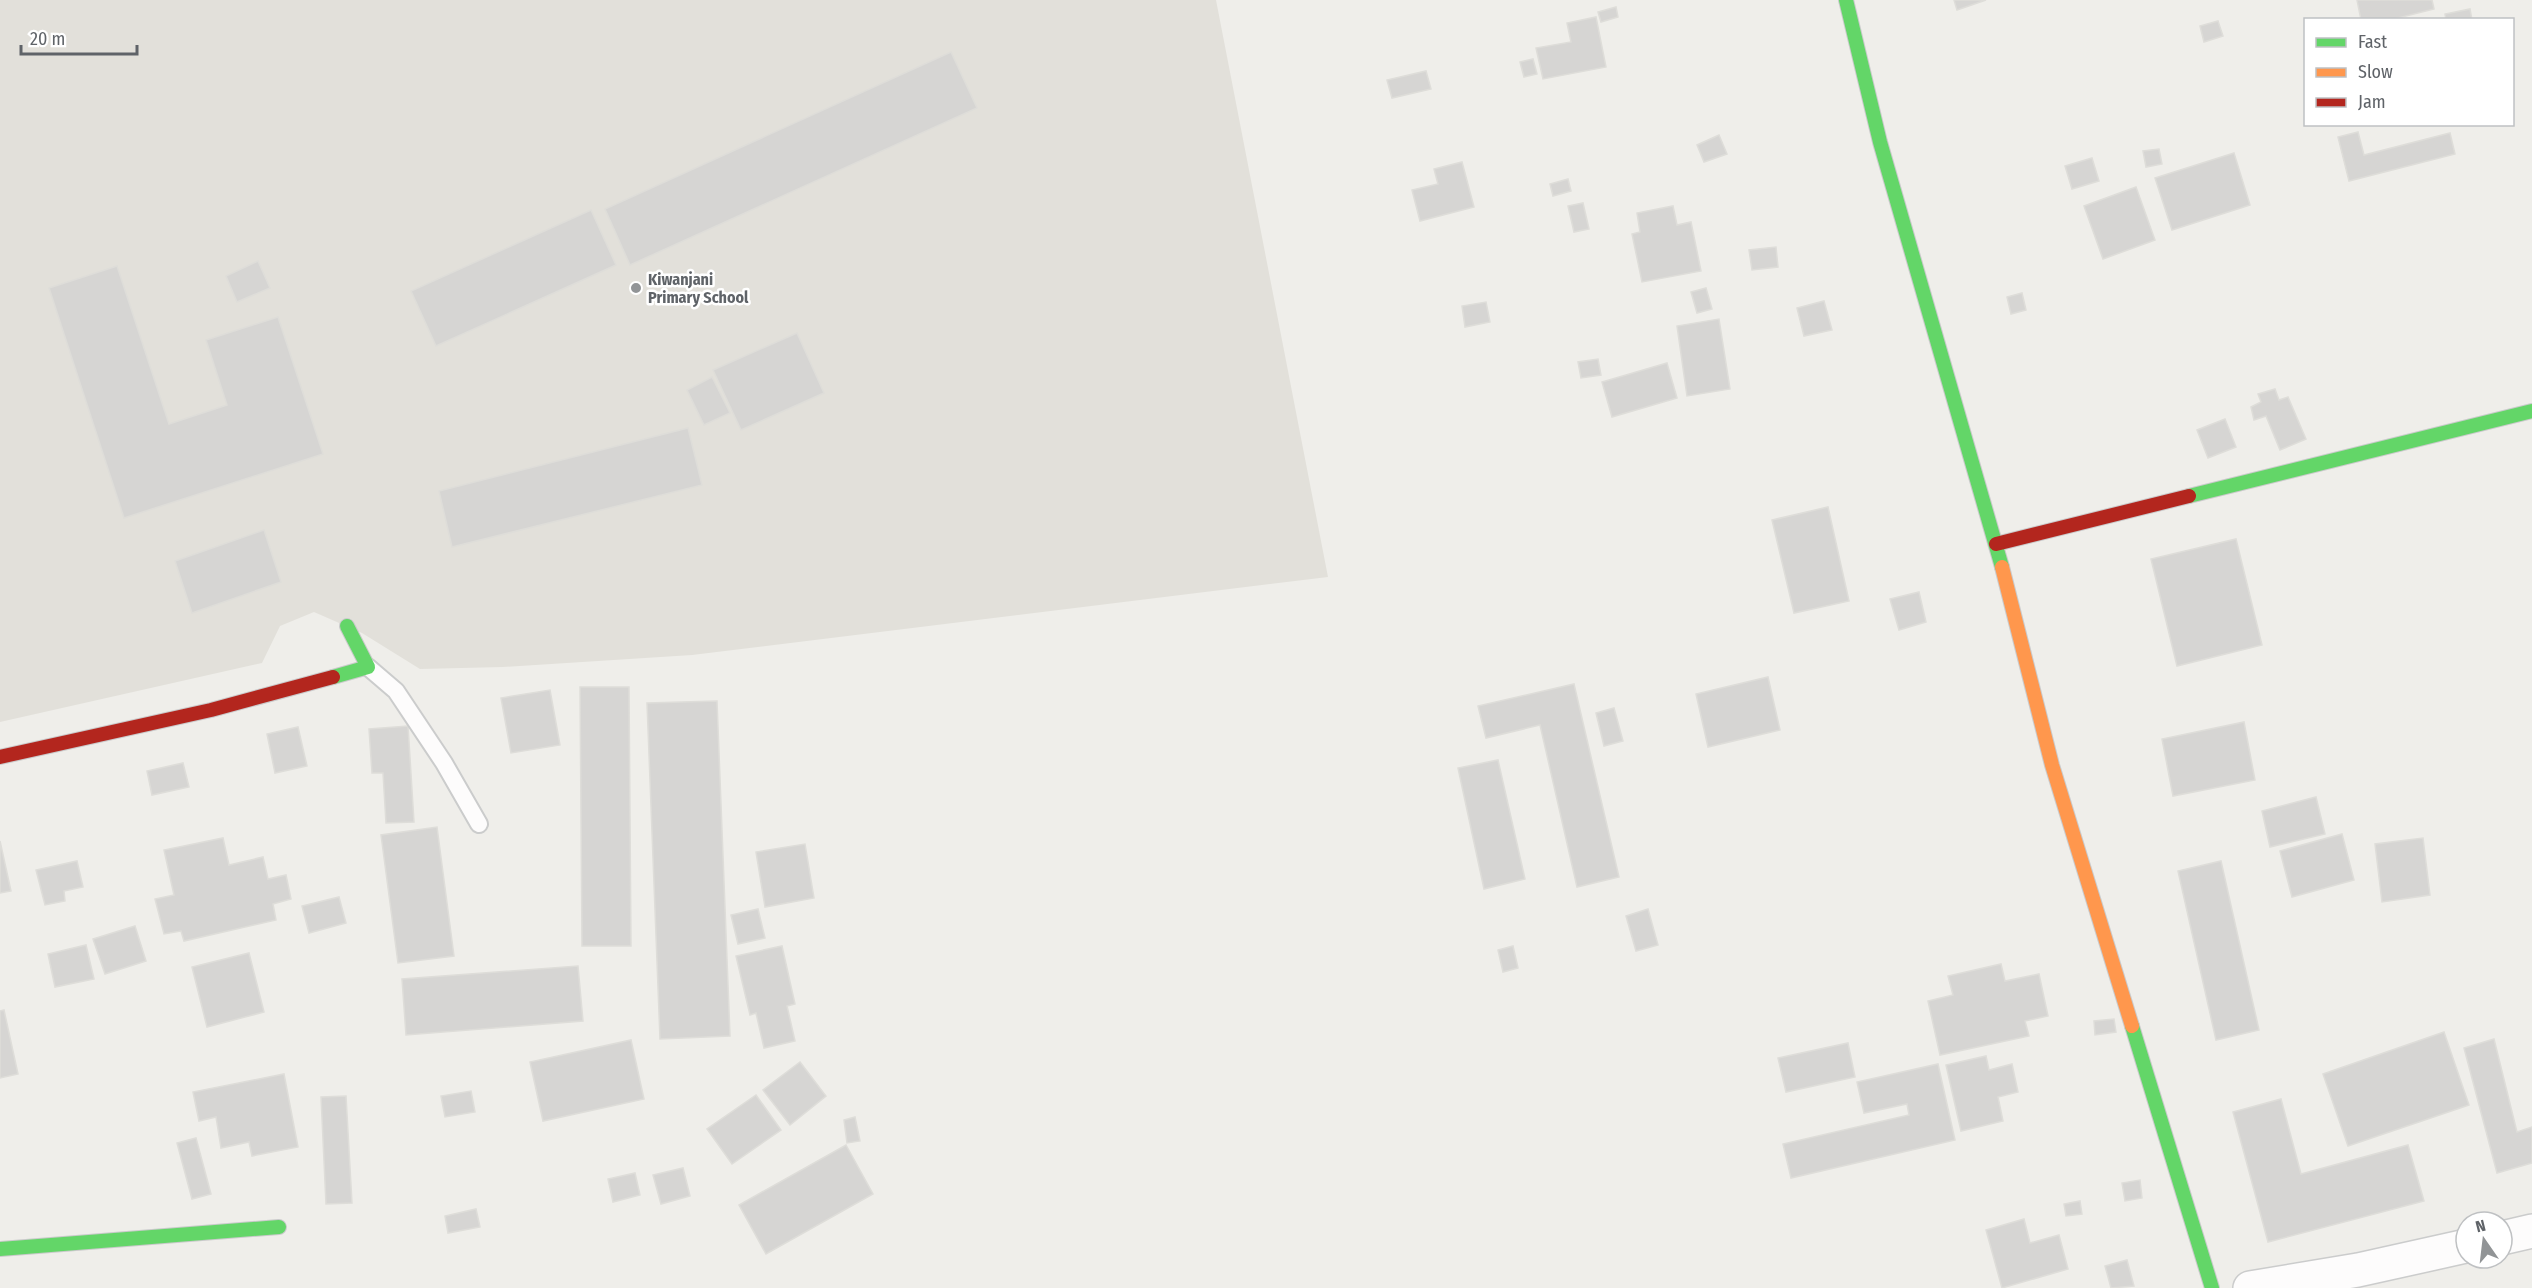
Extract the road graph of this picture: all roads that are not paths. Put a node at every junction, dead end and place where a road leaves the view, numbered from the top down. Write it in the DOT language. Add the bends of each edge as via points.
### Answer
graph roads {
  1 [pos="1846,0"];
  2 [pos="2532,411"];
  3 [pos="1996,544"];
  4 [pos="347,626"];
  5 [pos="368,668"];
  6 [pos="0,757"];
  7 [pos="479,824"];
  8 [pos="279,1227"];
  9 [pos="2532,1231"];
  10 [pos="2514,1235"];
  11 [pos="0,1249"];
  12 [pos="2454,1250"];
  13 [pos="2361,1279"];
  14 [pos="2212,1288"];
  15 [pos="2250,1288"];
  1 -- 3 [label="street" via="1880,142"];
  2 -- 3 [label="street"];
  3 -- 14 [label="street" via="2052,765"];
  4 -- 5 [label="street"];
  5 -- 6 [label="street" via="211,710"];
  5 -- 7 [label="lane" via="396,691"];
  8 -- 11 [label="street"];
  9 -- 10 [label="street"];
  12 -- 13 [label="street"];
  13 -- 15 [label="street"];
}
